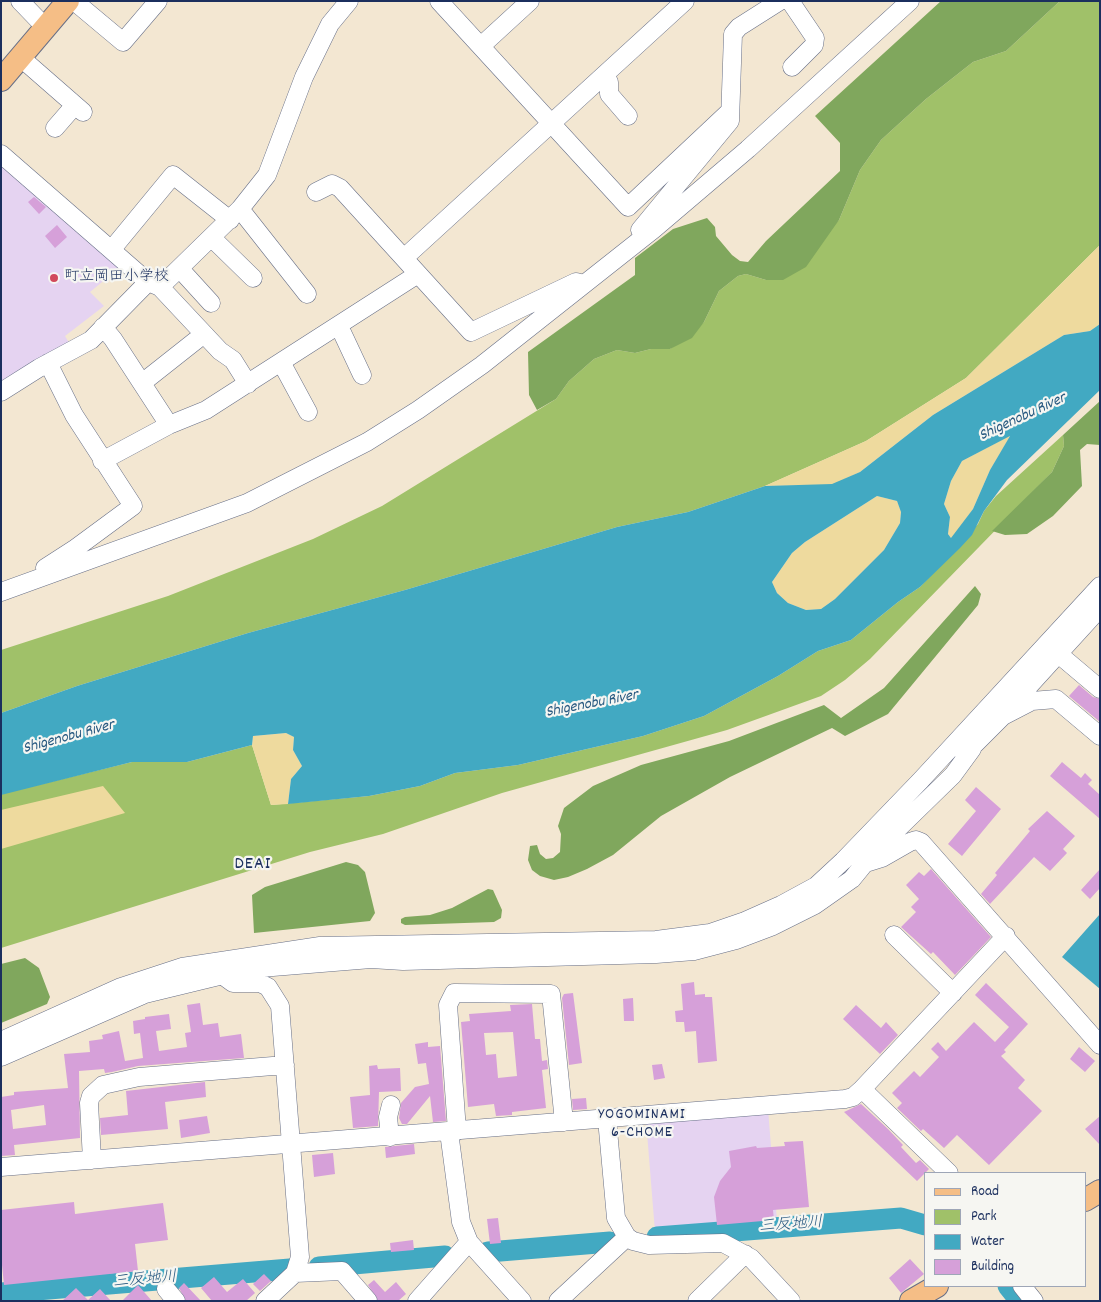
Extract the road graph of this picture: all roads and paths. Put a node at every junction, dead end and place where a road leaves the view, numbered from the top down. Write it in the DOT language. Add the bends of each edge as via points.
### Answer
graph roads {
  1 [pos="20,1"];
  2 [pos="68,1"];
  3 [pos="74,1"];
  4 [pos="158,1"];
  5 [pos="349,1"];
  6 [pos="439,1"];
  7 [pos="530,1"];
  8 [pos="685,1"];
  9 [pos="780,1"];
  10 [pos="790,1"];
  11 [pos="910,1"];
  12 [pos="45,27"];
  13 [pos="481,46"];
  14 [pos="20,57"];
  15 [pos="792,67"];
  16 [pos="604,75"];
  17 [pos="1,80"];
  18 [pos="729,112"];
  19 [pos="628,116"];
  20 [pos="552,123"];
  21 [pos="55,128"];
  22 [pos="1,154"];
  23 [pos="316,192"];
  24 [pos="235,214"];
  25 [pos="212,238"];
  26 [pos="640,241"];
  27 [pos="112,249"];
  28 [pos="404,258"];
  29 [pos="180,269"];
  30 [pos="418,274"];
  31 [pos="253,278"];
  32 [pos="154,284"];
  33 [pos="586,284"];
  34 [pos="307,294"];
  35 [pos="211,304"];
  36 [pos="339,326"];
  37 [pos="103,328"];
  38 [pos="204,334"];
  39 [pos="281,362"];
  40 [pos="48,363"];
  41 [pos="362,375"];
  42 [pos="142,383"];
  43 [pos="248,384"];
  44 [pos="1,392"];
  45 [pos="308,412"];
  46 [pos="169,425"];
  47 [pos="102,460"];
  48 [pos="31,581"];
  49 [pos="1100,586"];
  50 [pos="1,592"];
  51 [pos="1100,608"];
  52 [pos="1052,649"];
  53 [pos="1100,689"];
  54 [pos="1002,716"];
  55 [pos="1100,736"];
  56 [pos="972,749"];
  57 [pos="921,780"];
  58 [pos="864,864"];
  59 [pos="816,886"];
  60 [pos="894,934"];
  61 [pos="1006,936"];
  62 [pos="182,967"];
  63 [pos="222,974"];
  64 [pos="953,993"];
  65 [pos="145,994"];
  66 [pos="1,1040"];
  67 [pos="1100,1045"];
  68 [pos="1,1057"];
  69 [pos="285,1065"];
  70 [pos="862,1089"];
  71 [pos="391,1105"];
  72 [pos="607,1119"];
  73 [pos="564,1122"];
  74 [pos="453,1132"];
  75 [pos="390,1137"];
  76 [pos="293,1145"];
  77 [pos="92,1160"];
  78 [pos="1,1167"];
  79 [pos="948,1172"];
  80 [pos="1100,1191"];
  81 [pos="1086,1199"];
  82 [pos="627,1237"];
  83 [pos="469,1242"];
  84 [pos="745,1254"];
  85 [pos="295,1273"];
  86 [pos="935,1287"];
  87 [pos="1023,1287"];
  88 [pos="265,1301"];
  89 [pos="368,1301"];
  90 [pos="417,1301"];
  91 [pos="522,1301"];
  92 [pos="558,1301"];
  93 [pos="697,1301"];
  94 [pos="791,1301"];
  95 [pos="911,1301"];
  96 [pos="1034,1301"];
  1 -- 12 [label="street"];
  2 -- 12 [label="main road"];
  3 -- 4 [label="street" via="123,42"];
  5 -- 24 [label="street" via="330,24 304,77 268,175"];
  6 -- 13 [label="street"];
  7 -- 13 [label="street"];
  8 -- 16 [label="street"];
  9 -- 18 [label="street" via="733,34"];
  10 -- 15 [label="street" via="815,38 814,45"];
  11 -- 26 [label="street" via="748,149"];
  12 -- 14 [label="main road"];
  13 -- 20 [label="street"];
  14 -- 17 [label="main road"];
  14 -- 21 [label="street" via="79,108"];
  16 -- 19 [label="street" via="609,82 609,94"];
  16 -- 20 [label="street"];
  18 -- 20 [label="street" via="628,207"];
  18 -- 26 [label="street" via="730,121 640,230"];
  20 -- 28 [label="street"];
  22 -- 27 [label="street"];
  23 -- 28 [label="street" via="332,184 340,188"];
  24 -- 25 [label="street"];
  24 -- 27 [label="street" via="172,175"];
  24 -- 34 [label="street"];
  25 -- 29 [label="street"];
  25 -- 31 [label="street"];
  26 -- 33 [label="street"];
  27 -- 32 [label="street"];
  28 -- 30 [label="street"];
  29 -- 32 [label="street"];
  29 -- 35 [label="street"];
  30 -- 33 [label="street" via="470,332 576,282"];
  30 -- 36 [label="street"];
  32 -- 37 [label="street"];
  32 -- 38 [label="street"];
  33 -- 48 [label="street" via="474,370 367,442 247,503"];
  36 -- 39 [label="street"];
  36 -- 41 [label="street"];
  37 -- 40 [label="street" via="91,340"];
  37 -- 42 [label="street"];
  38 -- 42 [label="street"];
  38 -- 43 [label="street" via="233,360"];
  39 -- 43 [label="street"];
  39 -- 45 [label="street"];
  40 -- 44 [label="street"];
  40 -- 47 [label="street" via="74,415"];
  42 -- 46 [label="street"];
  43 -- 46 [label="street" via="206,410"];
  46 -- 47 [label="street"];
  47 -- 48 [label="street" via="133,506 63,558 35,573"];
  48 -- 50 [label="street"];
  49 -- 52 [label="street"];
  51 -- 52 [label="street"];
  52 -- 53 [label="street"];
  52 -- 54 [label="street"];
  52 -- 57 [label="street"];
  54 -- 55 [label="street" via="1032,700 1056,699"];
  54 -- 56 [label="street"];
  56 -- 57 [label="street" via="936,775"];
  56 -- 58 [label="street" via="953,775"];
  57 -- 59 [label="street"];
  58 -- 59 [label="street"];
  58 -- 61 [label="street" via="910,842 921,842"];
  58 -- 63 [label="street" via="843,886 773,926 736,940 694,950 656,954 329,961"];
  59 -- 62 [label="street" via="745,921 710,932 656,940 320,946"];
  60 -- 64 [label="street"];
  61 -- 64 [label="street"];
  61 -- 67 [label="street"];
  62 -- 65 [label="street"];
  62 -- 66 [label="street" via="121,987"];
  63 -- 65 [label="street"];
  63 -- 69 [label="street" via="233,983 260,983 274,993 280,1006"];
  64 -- 70 [label="street"];
  65 -- 68 [label="street"];
  69 -- 76 [label="street"];
  69 -- 77 [label="street" via="139,1077 103,1085 89,1103"];
  70 -- 72 [label="street" via="846,1099"];
  70 -- 79 [label="street"];
  71 -- 75 [label="street" via="388,1117"];
  72 -- 73 [label="street"];
  72 -- 82 [label="street" via="616,1218"];
  73 -- 74 [label="street"];
  73 -- 74 [label="street" via="551,994 454,993 448,1005"];
  74 -- 75 [label="street"];
  74 -- 83 [label="street" via="462,1222"];
  75 -- 76 [label="street"];
  76 -- 77 [label="street"];
  76 -- 85 [label="street" via="300,1257"];
  77 -- 78 [label="street"];
  80 -- 81 [label="main road"];
  82 -- 84 [label="street" via="649,1245 723,1243"];
  82 -- 92 [label="street"];
  83 -- 90 [label="street"];
  83 -- 91 [label="street"];
  84 -- 93 [label="street"];
  84 -- 94 [label="street"];
  85 -- 88 [label="street"];
  85 -- 89 [label="street" via="342,1271"];
  86 -- 95 [label="main road"];
  87 -- 96 [label="street"];
}
